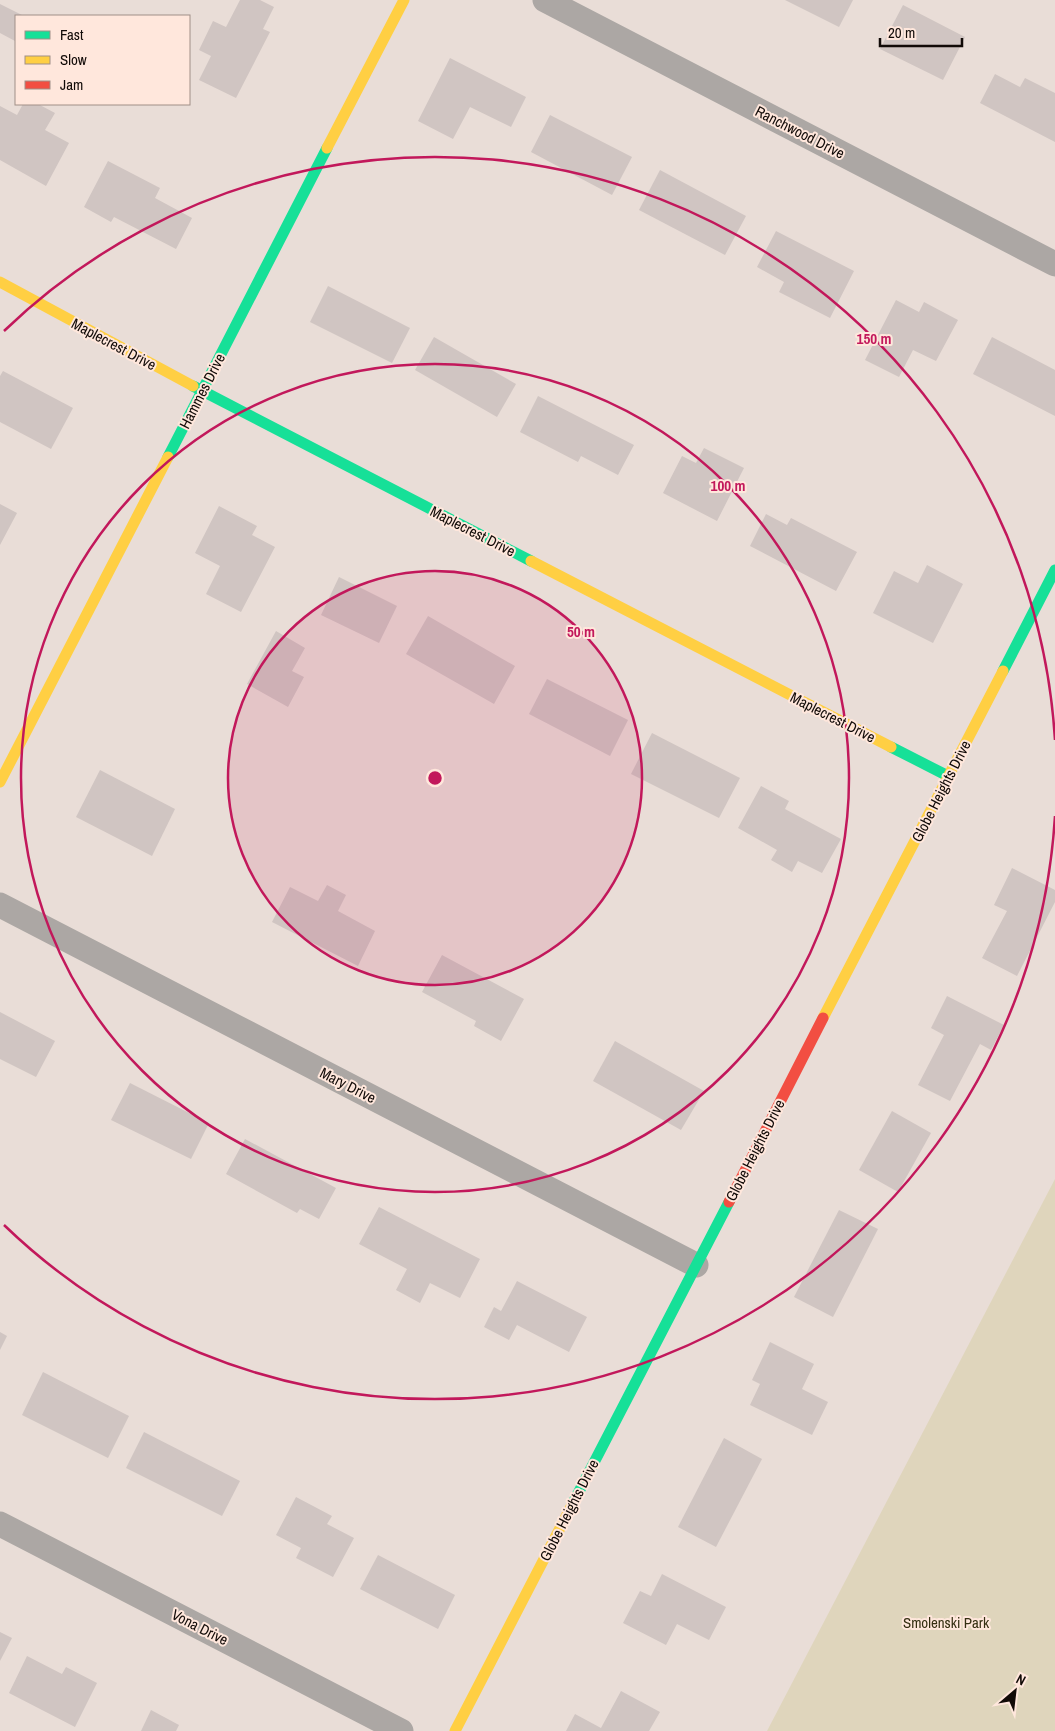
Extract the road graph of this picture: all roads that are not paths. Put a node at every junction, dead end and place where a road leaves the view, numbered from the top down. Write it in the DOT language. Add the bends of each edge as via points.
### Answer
graph roads {
  1 [pos="404,0"];
  2 [pos="545,0"];
  3 [pos="1055,264"];
  4 [pos="0,282"];
  5 [pos="202,391"];
  6 [pos="1055,570"];
  7 [pos="948,776"];
  8 [pos="0,782"];
  9 [pos="0,905"];
  10 [pos="696,1265"];
  11 [pos="0,1524"];
  12 [pos="401,1731"];
  13 [pos="455,1731"];
  1 -- 5 [label="street, Hammes Drive"];
  2 -- 3 [label="street, Ranchwood Drive"];
  4 -- 5 [label="street, Maplecrest Drive"];
  5 -- 7 [label="street, Maplecrest Drive"];
  5 -- 8 [label="street, Hammes Drive"];
  6 -- 7 [label="street, Globe Heights Drive"];
  7 -- 10 [label="street, Globe Heights Drive"];
  9 -- 10 [label="street, Mary Drive"];
  10 -- 13 [label="street, Globe Heights Drive"];
  11 -- 12 [label="street, Vona Drive"];
}
